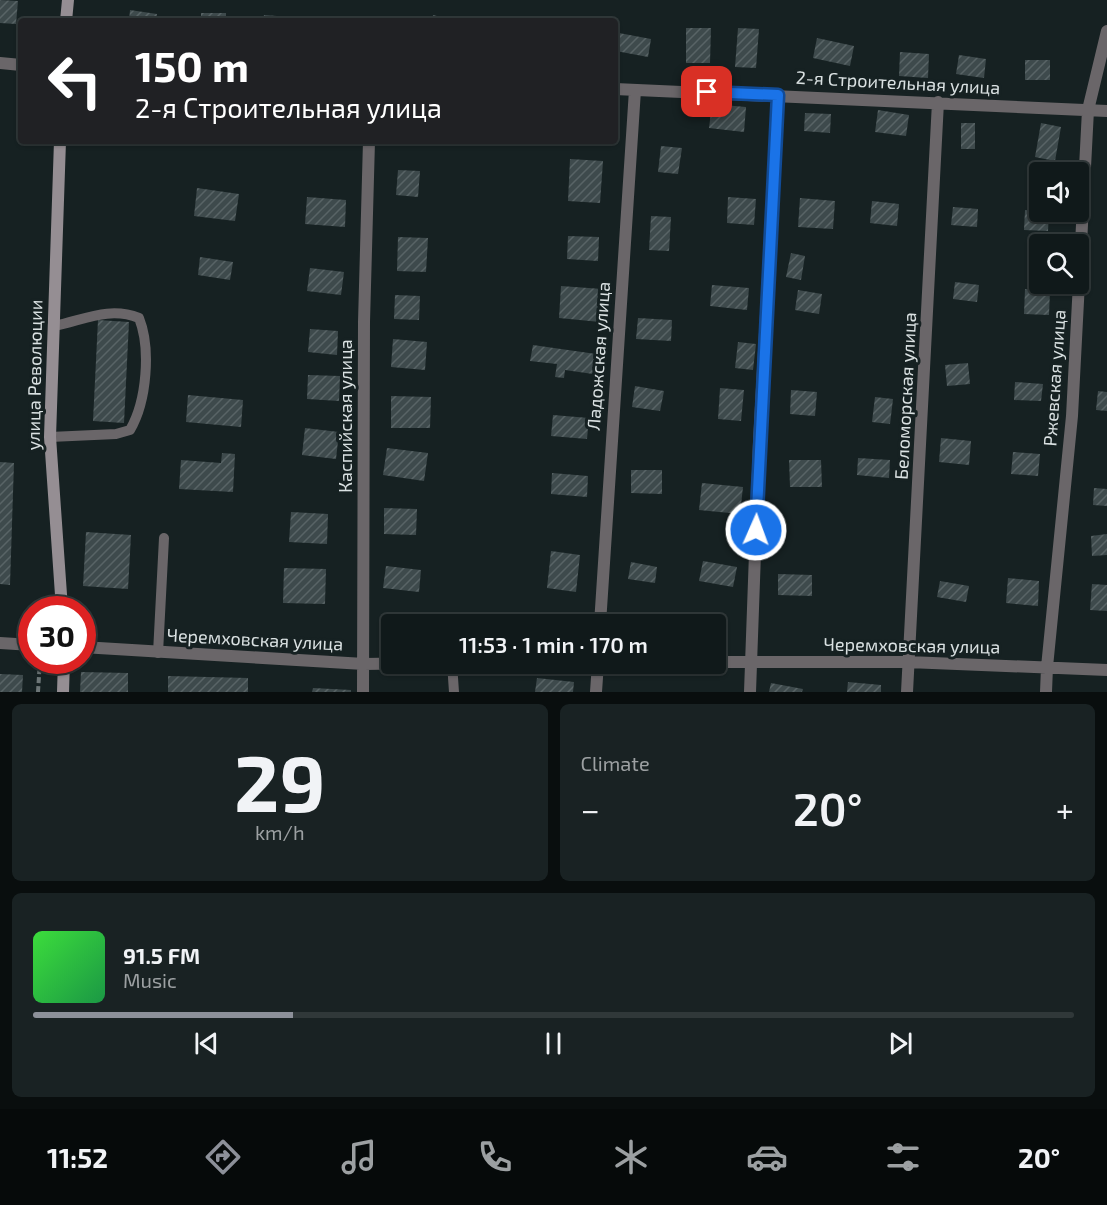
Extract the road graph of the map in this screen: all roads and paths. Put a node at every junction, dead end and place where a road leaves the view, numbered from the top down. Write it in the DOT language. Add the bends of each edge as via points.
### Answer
graph roads {
  1 [pos="68,0"];
  2 [pos="66,18"];
  3 [pos="1107,32"];
  4 [pos="0,63"];
  5 [pos="18,65"];
  6 [pos="618,89"];
  7 [pos="635,90"];
  8 [pos="778,95"];
  9 [pos="938,102"];
  10 [pos="1088,110"];
  11 [pos="1107,111"];
  12 [pos="60,144"];
  13 [pos="369,144"];
  14 [pos="54,326"];
  15 [pos="50,437"];
  16 [pos="164,538"];
  17 [pos="61,596"];
  18 [pos="601,614"];
  19 [pos="0,643"];
  20 [pos="18,644"];
  21 [pos="96,648"];
  22 [pos="158,653"];
  23 [pos="726,662"];
  24 [pos="908,662"];
  25 [pos="751,663"];
  26 [pos="364,664"];
  27 [pos="381,664"];
  28 [pos="1047,667"];
  29 [pos="1107,670"];
  30 [pos="39,674"];
  31 [pos="64,674"];
  32 [pos="453,674"];
  33 [pos="597,674"];
  34 [pos="38,692"];
  35 [pos="63,692"];
  36 [pos="363,692"];
  37 [pos="454,692"];
  38 [pos="596,692"];
  39 [pos="750,692"];
  40 [pos="907,692"];
  41 [pos="1046,692"];
  1 -- 2 [label="street"];
  3 -- 10 [label="street, Ржевская улица"];
  4 -- 5 [label="street"];
  6 -- 7 [label="street, 2-я Строительная улица"];
  7 -- 8 [label="street, 2-я Строительная улица"];
  7 -- 18 [label="street, Ладожская улица"];
  8 -- 9 [label="street, 2-я Строительная улица"];
  8 -- 25 [label="street"];
  9 -- 10 [label="street, 2-я Строительная улица"];
  9 -- 24 [label="street, Беломорская улица"];
  10 -- 11 [label="street, 2-я Строительная улица"];
  10 -- 28 [label="street, Ржевская улица" via="1072,416"];
  12 -- 14 [label="street, улица Революции"];
  13 -- 26 [label="street, Каспийская улица" via="364,322"];
  14 -- 15 [label="street, улица Революции"];
  14 -- 15 [label="lane" via="107,311 127,313 139,318 147,357 130,430"];
  15 -- 17 [label="street, улица Революции"];
  16 -- 22 [label="lane"];
  19 -- 20 [label="street"];
  21 -- 22 [label="street, Черемховская улица"];
  22 -- 26 [label="street, Черемховская улица"];
  23 -- 25 [label="street, Черемховская улица"];
  24 -- 25 [label="street, Черемховская улица"];
  24 -- 28 [label="street, Черемховская улица"];
  24 -- 40 [label="street, Беломорская улица"];
  25 -- 39 [label="street"];
  26 -- 27 [label="street, Черемховская улица"];
  26 -- 36 [label="street, Каспийская улица"];
  28 -- 29 [label="street, Черемховская улица"];
  28 -- 41 [label="street, Ржевская улица"];
  30 -- 34 [label="path"];
  31 -- 35 [label="street"];
  32 -- 37 [label="lane"];
  33 -- 38 [label="street"];
}
